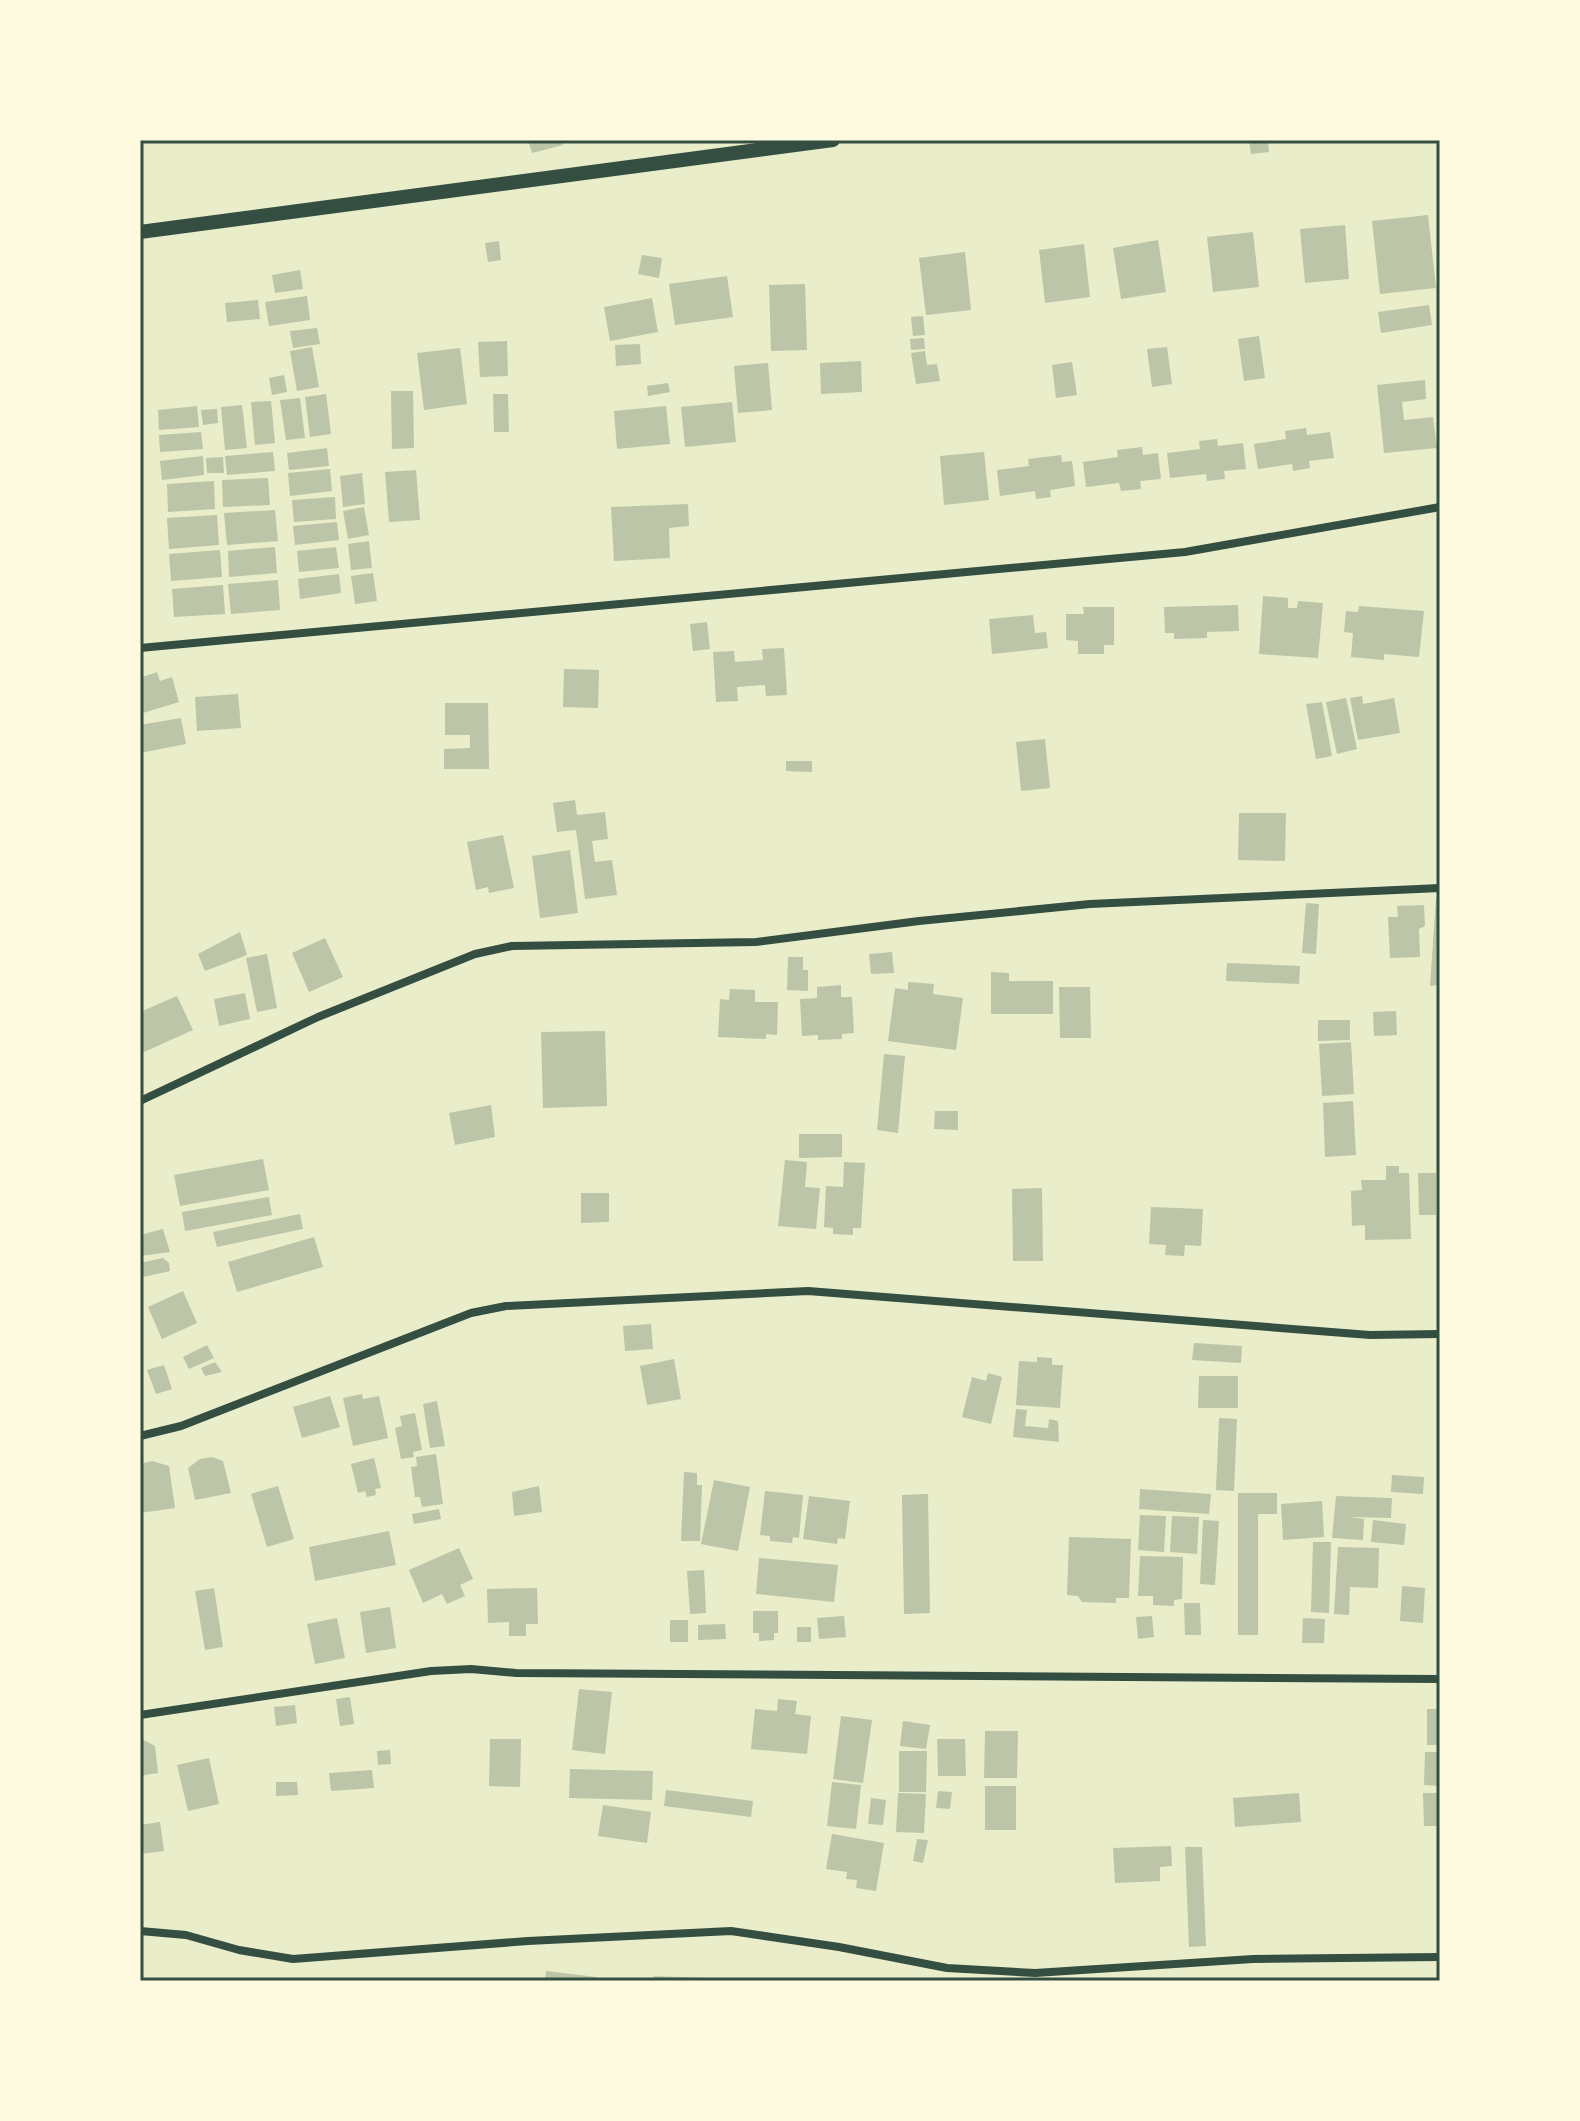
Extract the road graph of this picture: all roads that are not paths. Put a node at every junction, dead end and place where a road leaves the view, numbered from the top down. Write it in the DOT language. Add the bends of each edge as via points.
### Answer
graph roads {
  1 [pos="833,140"];
  2 [pos="140,232"];
  3 [pos="1440,507"];
  4 [pos="140,648"];
  5 [pos="1440,888"];
  6 [pos="140,1101"];
  7 [pos="1440,1334"];
  8 [pos="140,1436"];
  9 [pos="1440,1679"];
  10 [pos="140,1715"];
  11 [pos="140,1931"];
  12 [pos="1440,1957"];
  1 -- 2 [label="street"];
  3 -- 4 [label="street" via="1185,552"];
  5 -- 6 [label="street" via="1090,904 756,942 512,946 475,954 318,1017"];
  7 -- 8 [label="street" via="1370,1335 808,1291 506,1306 471,1313 181,1426"];
  9 -- 10 [label="street" via="471,1669"];
  11 -- 12 [label="street" via="186,1935 293,1959 731,1931 947,1968 1035,1973 1253,1959"];
}
